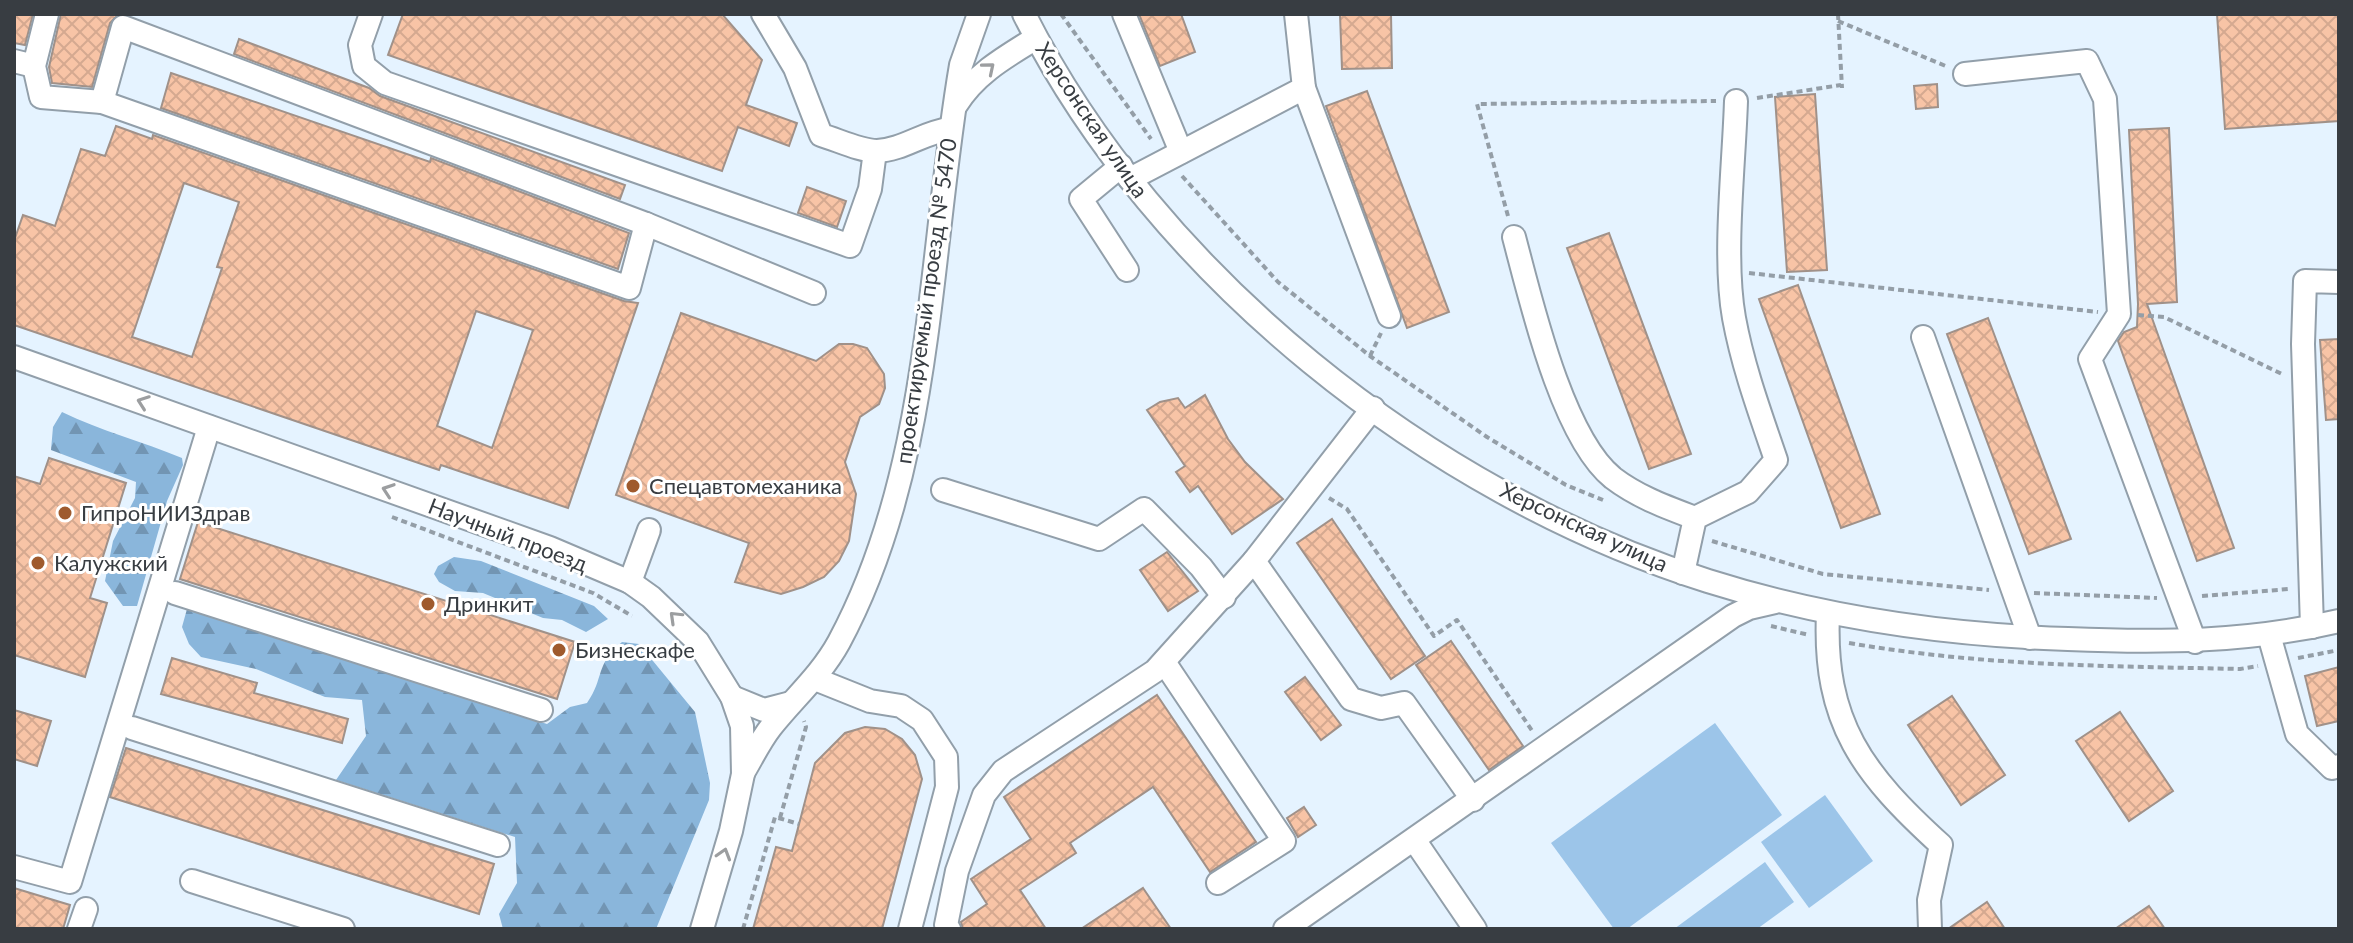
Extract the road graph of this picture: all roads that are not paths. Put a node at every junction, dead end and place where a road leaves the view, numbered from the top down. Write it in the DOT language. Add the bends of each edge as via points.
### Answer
graph roads {
  1 [pos="47,14"];
  2 [pos="371,14"];
  3 [pos="763,14"];
  4 [pos="979,14"];
  5 [pos="1024,14"];
  6 [pos="1124,14"];
  7 [pos="1296,14"];
  8 [pos="1036,38"];
  9 [pos="24,64"];
  10 [pos="1965,74"];
  11 [pos="1304,88"];
  12 [pos="1736,101"];
  13 [pos="102,102"];
  14 [pos="951,120"];
  15 [pos="875,151"];
  16 [pos="1174,156"];
  17 [pos="1126,173"];
  18 [pos="646,224"];
  19 [pos="1514,237"];
  20 [pos="1127,270"];
  21 [pos="2339,282"];
  22 [pos="814,293"];
  23 [pos="1389,316"];
  24 [pos="1923,337"];
  25 [pos="14,357"];
  26 [pos="1373,408"];
  27 [pos="209,427"];
  28 [pos="943,490"];
  29 [pos="1693,527"];
  30 [pos="649,530"];
  31 [pos="1254,561"];
  32 [pos="1683,573"];
  33 [pos="630,582"];
  34 [pos="175,593"];
  35 [pos="1224,597"];
  36 [pos="1779,601"];
  37 [pos="1828,613"];
  38 [pos="2339,621"];
  39 [pos="2312,627"];
  40 [pos="2269,635"];
  41 [pos="2030,638"];
  42 [pos="2195,642"];
  43 [pos="1164,662"];
  44 [pos="815,679"];
  45 [pos="732,697"];
  46 [pos="794,701"];
  47 [pos="541,710"];
  48 [pos="132,728"];
  49 [pos="2339,766"];
  50 [pos="743,774"];
  51 [pos="1473,800"];
  52 [pos="1415,841"];
  53 [pos="498,845"];
  54 [pos="14,867"];
  55 [pos="192,881"];
  56 [pos="1218,883"];
  57 [pos="343,929"];
  58 [pos="702,929"];
  59 [pos="910,929"];
  60 [pos="949,929"];
  61 [pos="1285,929"];
  62 [pos="1475,929"];
  63 [pos="1930,929"];
  1 -- 9 [label="street"];
  2 -- 15 [label="street" via="360,45 364,66 385,83 850,246 870,189"];
  3 -- 15 [label="street" via="795,68 821,135"];
  4 -- 14 [label="street, проектируемый проезд № 5470" via="961,65"];
  5 -- 8 [label="street, Херсонская улица"];
  6 -- 16 [label="street"];
  7 -- 11 [label="street"];
  14 -- 8 [label="street, проектируемый проезд № 5470, one-way" via="967,86"];
  8 -- 17 [label="street, Херсонская улица"];
  9 -- 13 [label="street" via="41,97"];
  10 -- 42 [label="street" via="2087,61 2105,99 2119,314 2090,359"];
  11 -- 16 [label="street"];
  11 -- 23 [label="street"];
  12 -- 29 [label="street" via="1733,315 1776,460 1748,492"];
  13 -- 18 [label="street" via="629,288"];
  13 -- 18 [label="street" via="123,27"];
  14 -- 15 [label="street" via="906,145"];
  14 -- 44 [label="street, проектируемый проезд № 5470" via="909,442 891,515 859,597"];
  16 -- 17 [label="street"];
  17 -- 20 [label="street" via="1081,199"];
  17 -- 26 [label="street, Херсонская улица" via="1238,299"];
  18 -- 22 [label="street"];
  19 -- 29 [label="street" via="1544,345 1575,428 1611,476"];
  21 -- 39 [label="street" via="2305,281"];
  24 -- 41 [label="street"];
  27 -- 25 [label="street, Научный проезд, one-way"];
  26 -- 31 [label="street"];
  26 -- 32 [label="street, Херсонская улица" via="1531,507"];
  33 -- 27 [label="street, Научный проезд, one-way"];
  27 -- 54 [label="street" via="70,882"];
  28 -- 35 [label="street" via="1099,539 1144,509"];
  29 -- 32 [label="street"];
  30 -- 33 [label="street"];
  31 -- 35 [label="street"];
  31 -- 51 [label="street" via="1351,699 1381,708 1404,703"];
  32 -- 36 [label="street, Херсонская улица"];
  45 -- 33 [label="street, Научный проезд, one-way" via="677,618"];
  34 -- 47 [label="street"];
  35 -- 43 [label="street"];
  36 -- 37 [label="street, Херсонская улица"];
  36 -- 51 [label="street" via="1733,616"];
  37 -- 41 [label="street, Херсонская улица"];
  37 -- 63 [label="street" via="1826,661 1839,714 1894,802 1941,845 1929,900"];
  38 -- 39 [label="street, Херсонская улица"];
  39 -- 40 [label="street, Херсонская улица"];
  40 -- 42 [label="street, Херсонская улица"];
  40 -- 49 [label="street" via="2297,734 2332,768"];
  41 -- 42 [label="street, Херсонская улица"];
  43 -- 56 [label="street" via="1284,841"];
  43 -- 60 [label="street" via="1003,771 984,795 957,871"];
  44 -- 46 [label="street, проектируемый проезд № 5470"];
  44 -- 59 [label="street" via="870,701 901,706 922,720 946,757 947,787"];
  45 -- 46 [label="street" via="764,710"];
  45 -- 50 [label="street, Научный проезд" via="742,726"];
  46 -- 50 [label="street, проектируемый проезд № 5470" via="769,729"];
  48 -- 53 [label="street"];
  58 -- 50 [label="street, Научный проезд, one-way"];
  51 -- 52 [label="street"];
  52 -- 61 [label="street"];
  52 -- 62 [label="street"];
  55 -- 57 [label="street"];
}
